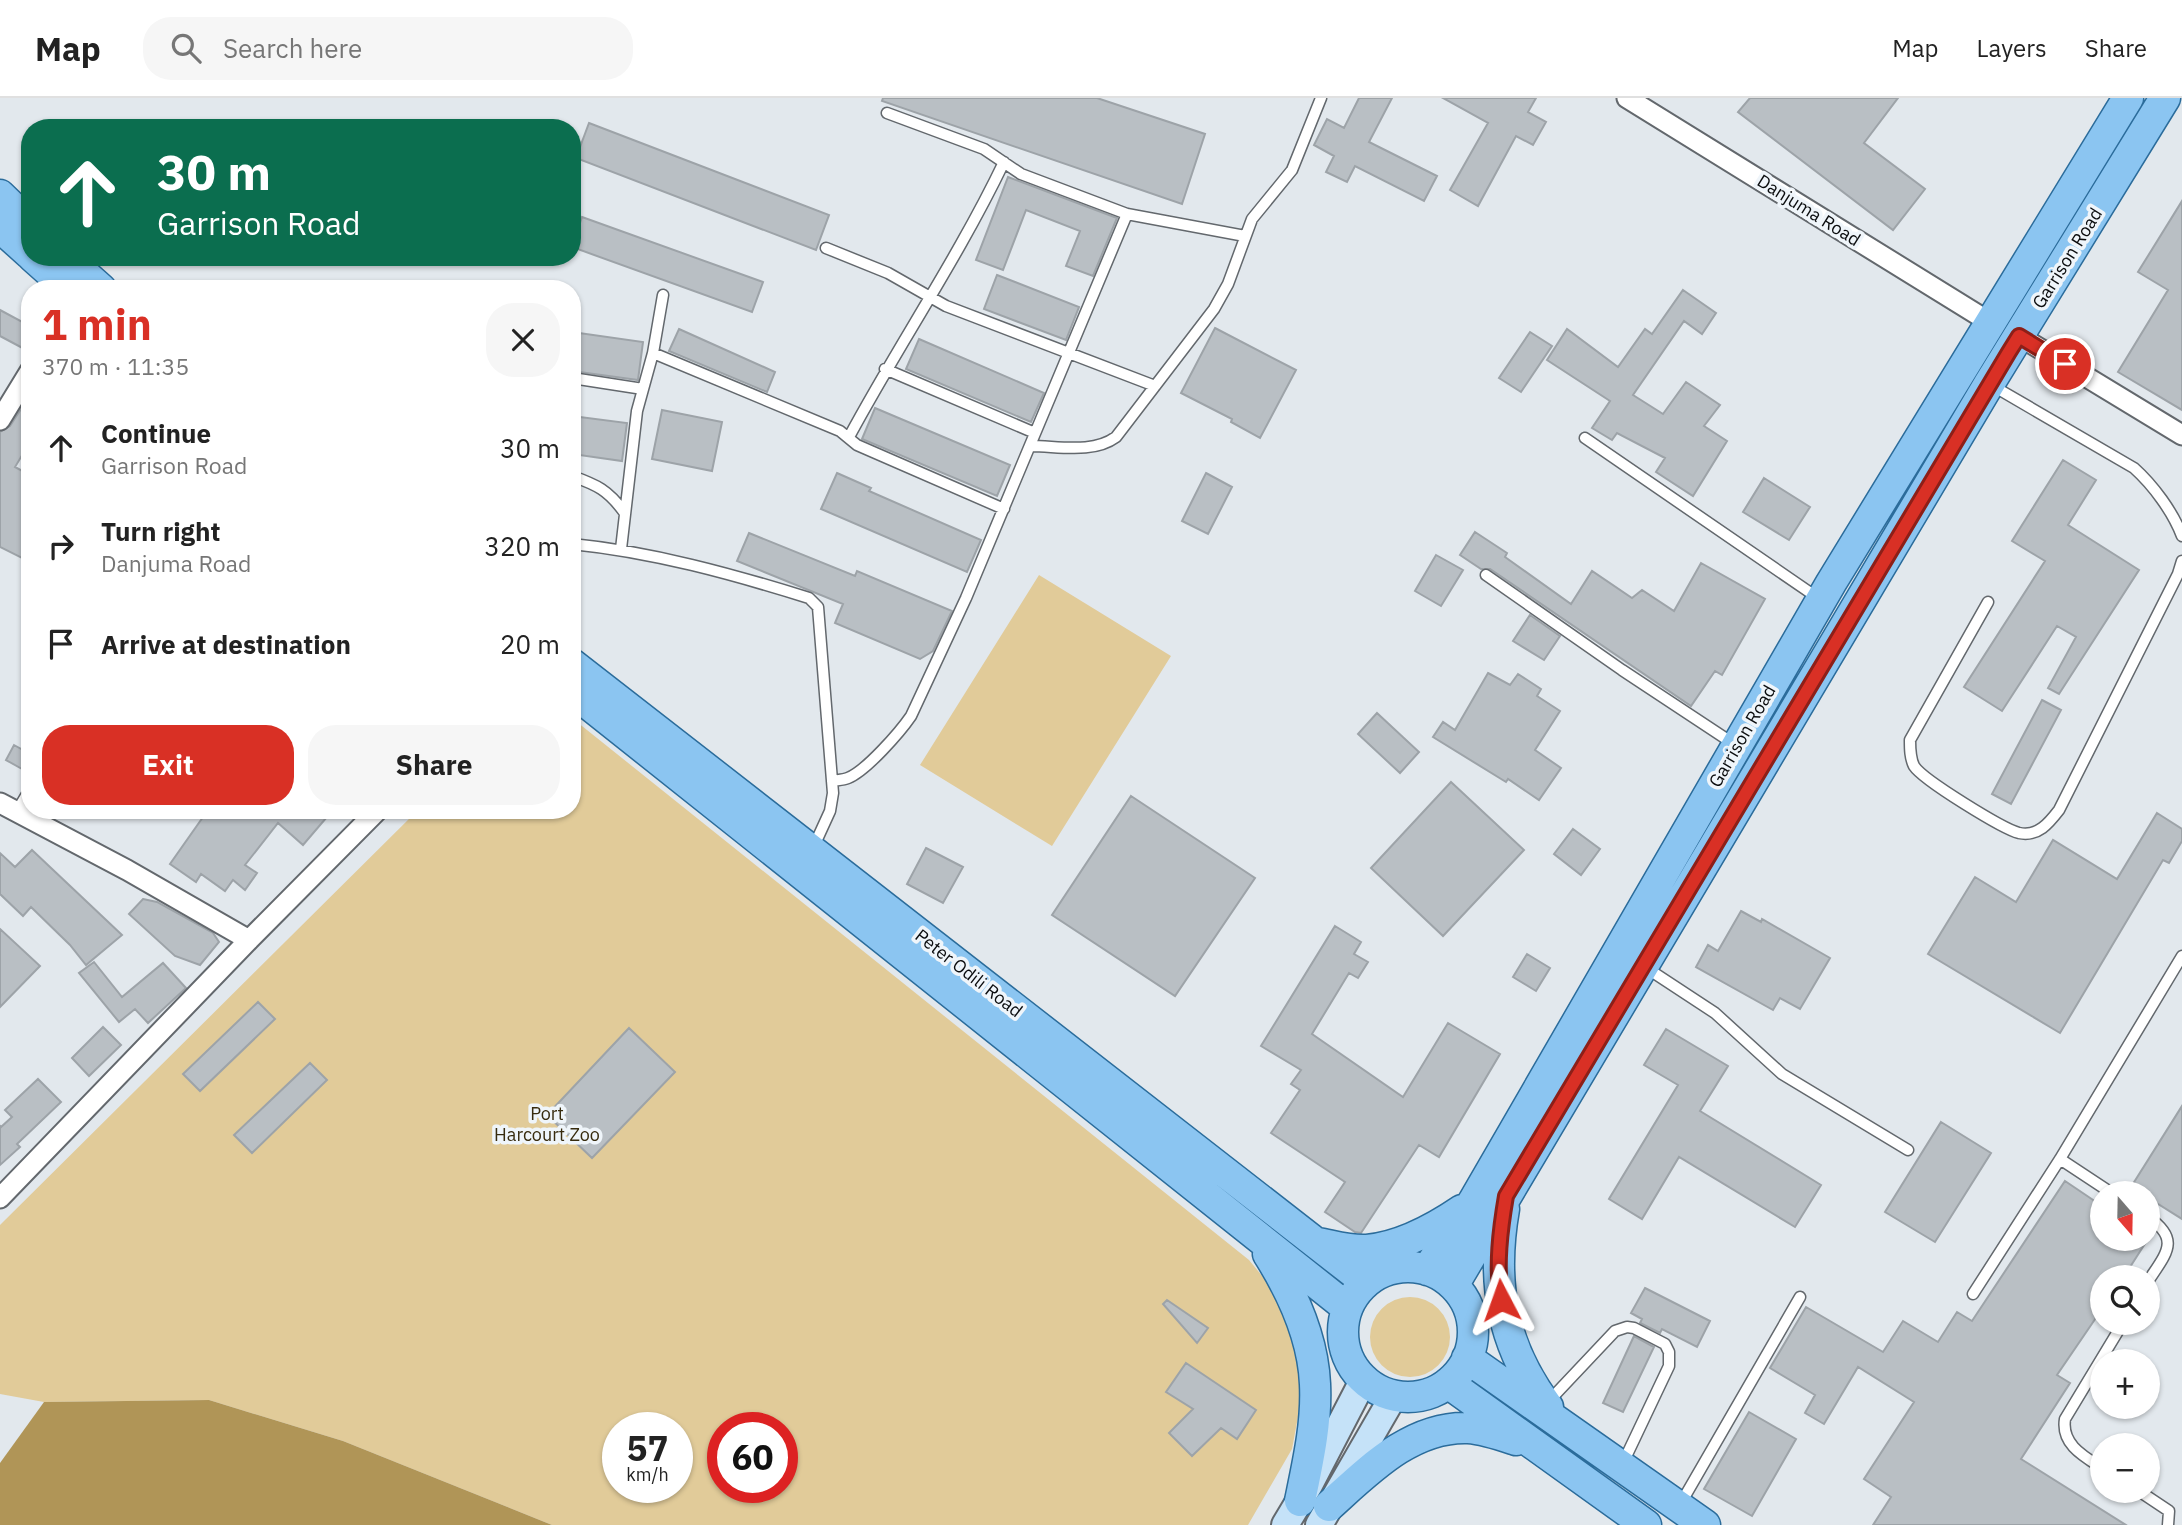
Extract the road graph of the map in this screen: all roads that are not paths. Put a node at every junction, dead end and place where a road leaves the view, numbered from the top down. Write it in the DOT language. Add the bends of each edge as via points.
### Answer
graph roads {
  1 [pos="1321,98"];
  2 [pos="1629,98"];
  3 [pos="2128,98"];
  4 [pos="2165,98"];
  5 [pos="887,113"];
  6 [pos="1004,162"];
  7 [pos="0,195"];
  8 [pos="1127,214"];
  9 [pos="21,215"];
  10 [pos="0,227"];
  11 [pos="1245,236"];
  12 [pos="21,246"];
  13 [pos="825,248"];
  14 [pos="43,266"];
  15 [pos="75,266"];
  16 [pos="59,280"];
  17 [pos="91,280"];
  18 [pos="663,295"];
  19 [pos="931,298"];
  20 [pos="1991,323"];
  21 [pos="2019,336"];
  22 [pos="1070,352"];
  23 [pos="653,353"];
  24 [pos="886,369"];
  25 [pos="581,379"];
  26 [pos="1989,384"];
  27 [pos="21,386"];
  28 [pos="1155,386"];
  29 [pos="643,389"];
  30 [pos="0,420"];
  31 [pos="1035,433"];
  32 [pos="2182,435"];
  33 [pos="849,437"];
  34 [pos="1585,438"];
  35 [pos="1031,446"];
  36 [pos="581,479"];
  37 [pos="1004,509"];
  38 [pos="624,512"];
  39 [pos="2182,536"];
  40 [pos="581,545"];
  41 [pos="621,549"];
  42 [pos="2182,561"];
  43 [pos="1486,575"];
  44 [pos="1821,600"];
  45 [pos="1988,602"];
  46 [pos="581,671"];
  47 [pos="581,698"];
  48 [pos="1737,746"];
  49 [pos="832,781"];
  50 [pos="31,819"];
  51 [pos="369,819"];
  52 [pos="812,850"];
  53 [pos="249,940"];
  54 [pos="2182,956"];
  55 [pos="1645,967"];
  56 [pos="1908,1150"];
  57 [pos="2060,1159"];
  58 [pos="2093,1181"];
  59 [pos="1506,1196"];
  60 [pos="0,1198"];
  61 [pos="1474,1202"];
  62 [pos="2160,1224"];
  63 [pos="1257,1235"];
  64 [pos="1311,1241"];
  65 [pos="2158,1265"];
  66 [pos="1427,1270"];
  67 [pos="1366,1282"];
  68 [pos="1454,1284"];
  69 [pos="1973,1294"];
  70 [pos="1800,1297"];
  71 [pos="1345,1307"];
  72 [pos="2116,1335"];
  73 [pos="1467,1358"];
  74 [pos="1364,1379"];
  75 [pos="1448,1383"];
  76 [pos="1393,1397"];
  77 [pos="1549,1413"];
  78 [pos="1532,1445"];
  79 [pos="2090,1460"];
  80 [pos="1621,1466"];
  81 [pos="2157,1503"];
  82 [pos="1678,1507"];
  83 [pos="1293,1513"];
  84 [pos="1324,1516"];
  85 [pos="1646,1525"];
  86 [pos="1705,1525"];
  87 [pos="2168,1525"];
  1 -- 11 [label="lane" via="1292,170 1252,219"];
  2 -- 20 [label="street, Danjuma Road"];
  3 -- 20 [label="main road, Garrison Road"];
  4 -- 21 [label="main road, Garrison Road"];
  5 -- 6 [label="lane" via="984,149"];
  6 -- 8 [label="lane" via="1021,174"];
  6 -- 19 [label="lane"];
  7 -- 9 [label="main road"];
  8 -- 11 [label="lane"];
  8 -- 22 [label="lane"];
  10 -- 12 [label="main road"];
  11 -- 28 [label="lane" via="1214,309"];
  13 -- 19 [label="lane" via="888,273"];
  14 -- 16 [label="main road"];
  15 -- 17 [label="main road"];
  18 -- 23 [label="lane"];
  19 -- 22 [label="lane"];
  19 -- 24 [label="lane"];
  20 -- 44 [label="main road, Garrison Road"];
  21 -- 26 [label="main road, Garrison Road"];
  21 -- 32 [label="street"];
  22 -- 28 [label="lane"];
  22 -- 31 [label="lane"];
  23 -- 29 [label="lane"];
  23 -- 33 [label="lane"];
  24 -- 31 [label="lane"];
  24 -- 33 [label="lane"];
  25 -- 29 [label="lane"];
  26 -- 39 [label="lane" via="2134,468 2178,524"];
  26 -- 55 [label="main road, Garrison Road"];
  27 -- 30 [label="street"];
  28 -- 35 [label="lane" via="1106,444"];
  29 -- 38 [label="lane"];
  31 -- 35 [label="lane"];
  33 -- 37 [label="lane"];
  34 -- 44 [label="lane"];
  35 -- 37 [label="lane"];
  36 -- 38 [label="lane" via="611,495"];
  37 -- 49 [label="lane" via="911,716 857,773"];
  38 -- 41 [label="lane"];
  40 -- 41 [label="lane"];
  41 -- 49 [label="lane" via="738,576 809,598 818,607"];
  42 -- 45 [label="lane" via="2059,810 2049,824 2032,832 2019,833 1927,780 1914,766 1909,751 1910,740"];
  43 -- 48 [label="lane"];
  44 -- 48 [label="main road, Garrison Road"];
  46 -- 52 [label="main road, Peter Odili Road"];
  47 -- 63 [label="main road, Peter Odili Road"];
  48 -- 61 [label="main road, Garrison Road"];
  49 -- 52 [label="lane" via="830,811"];
  50 -- 53 [label="street"];
  51 -- 53 [label="street"];
  52 -- 64 [label="main road, Peter Odili Road"];
  53 -- 60 [label="street"];
  54 -- 57 [label="lane"];
  55 -- 56 [label="lane" via="1716,1013 1782,1074"];
  55 -- 59 [label="main road, Garrison Road"];
  57 -- 58 [label="lane"];
  57 -- 69 [label="lane"];
  59 -- 68 [label="main road, Garrison Road"];
  59 -- 77 [label="main road" via="1498,1278 1505,1322 1519,1362"];
  61 -- 64 [label="main road" via="1437,1227 1391,1245 1366,1250"];
  61 -- 66 [label="main road, Garrison Road"];
  62 -- 65 [label="lane" via="2169,1235 2170,1246"];
  63 -- 71 [label="main road, Peter Odili Road"];
  63 -- 83 [label="main road" via="1289,1287 1308,1340 1315,1382 1311,1442"];
  64 -- 67 [label="main road, Peter Odili Road"];
  66 -- 67 [label="main road" via="1401,1267"];
  66 -- 68 [label="main road"];
  67 -- 71 [label="main road"];
  68 -- 73 [label="main road" via="1470,1311 1473,1331"];
  70 -- 82 [label="lane"];
  71 -- 74 [label="main road" via="1345,1349"];
  72 -- 79 [label="lane" via="2065,1419 2068,1441"];
  73 -- 75 [label="main road"];
  73 -- 77 [label="main road"];
  74 -- 76 [label="main road"];
  74 -- 83 [label="main road"];
  75 -- 76 [label="main road" via="1429,1393"];
  75 -- 78 [label="main road"];
  76 -- 84 [label="main road"];
  77 -- 80 [label="main road"];
  77 -- 80 [label="lane" via="1615,1331 1634,1328 1665,1344 1670,1366"];
  78 -- 84 [label="main road" via="1469,1428 1421,1438 1370,1469"];
  78 -- 85 [label="main road"];
  80 -- 82 [label="main road"];
  81 -- 87 [label="lane" via="2169,1511"];
  82 -- 86 [label="main road"];
}
